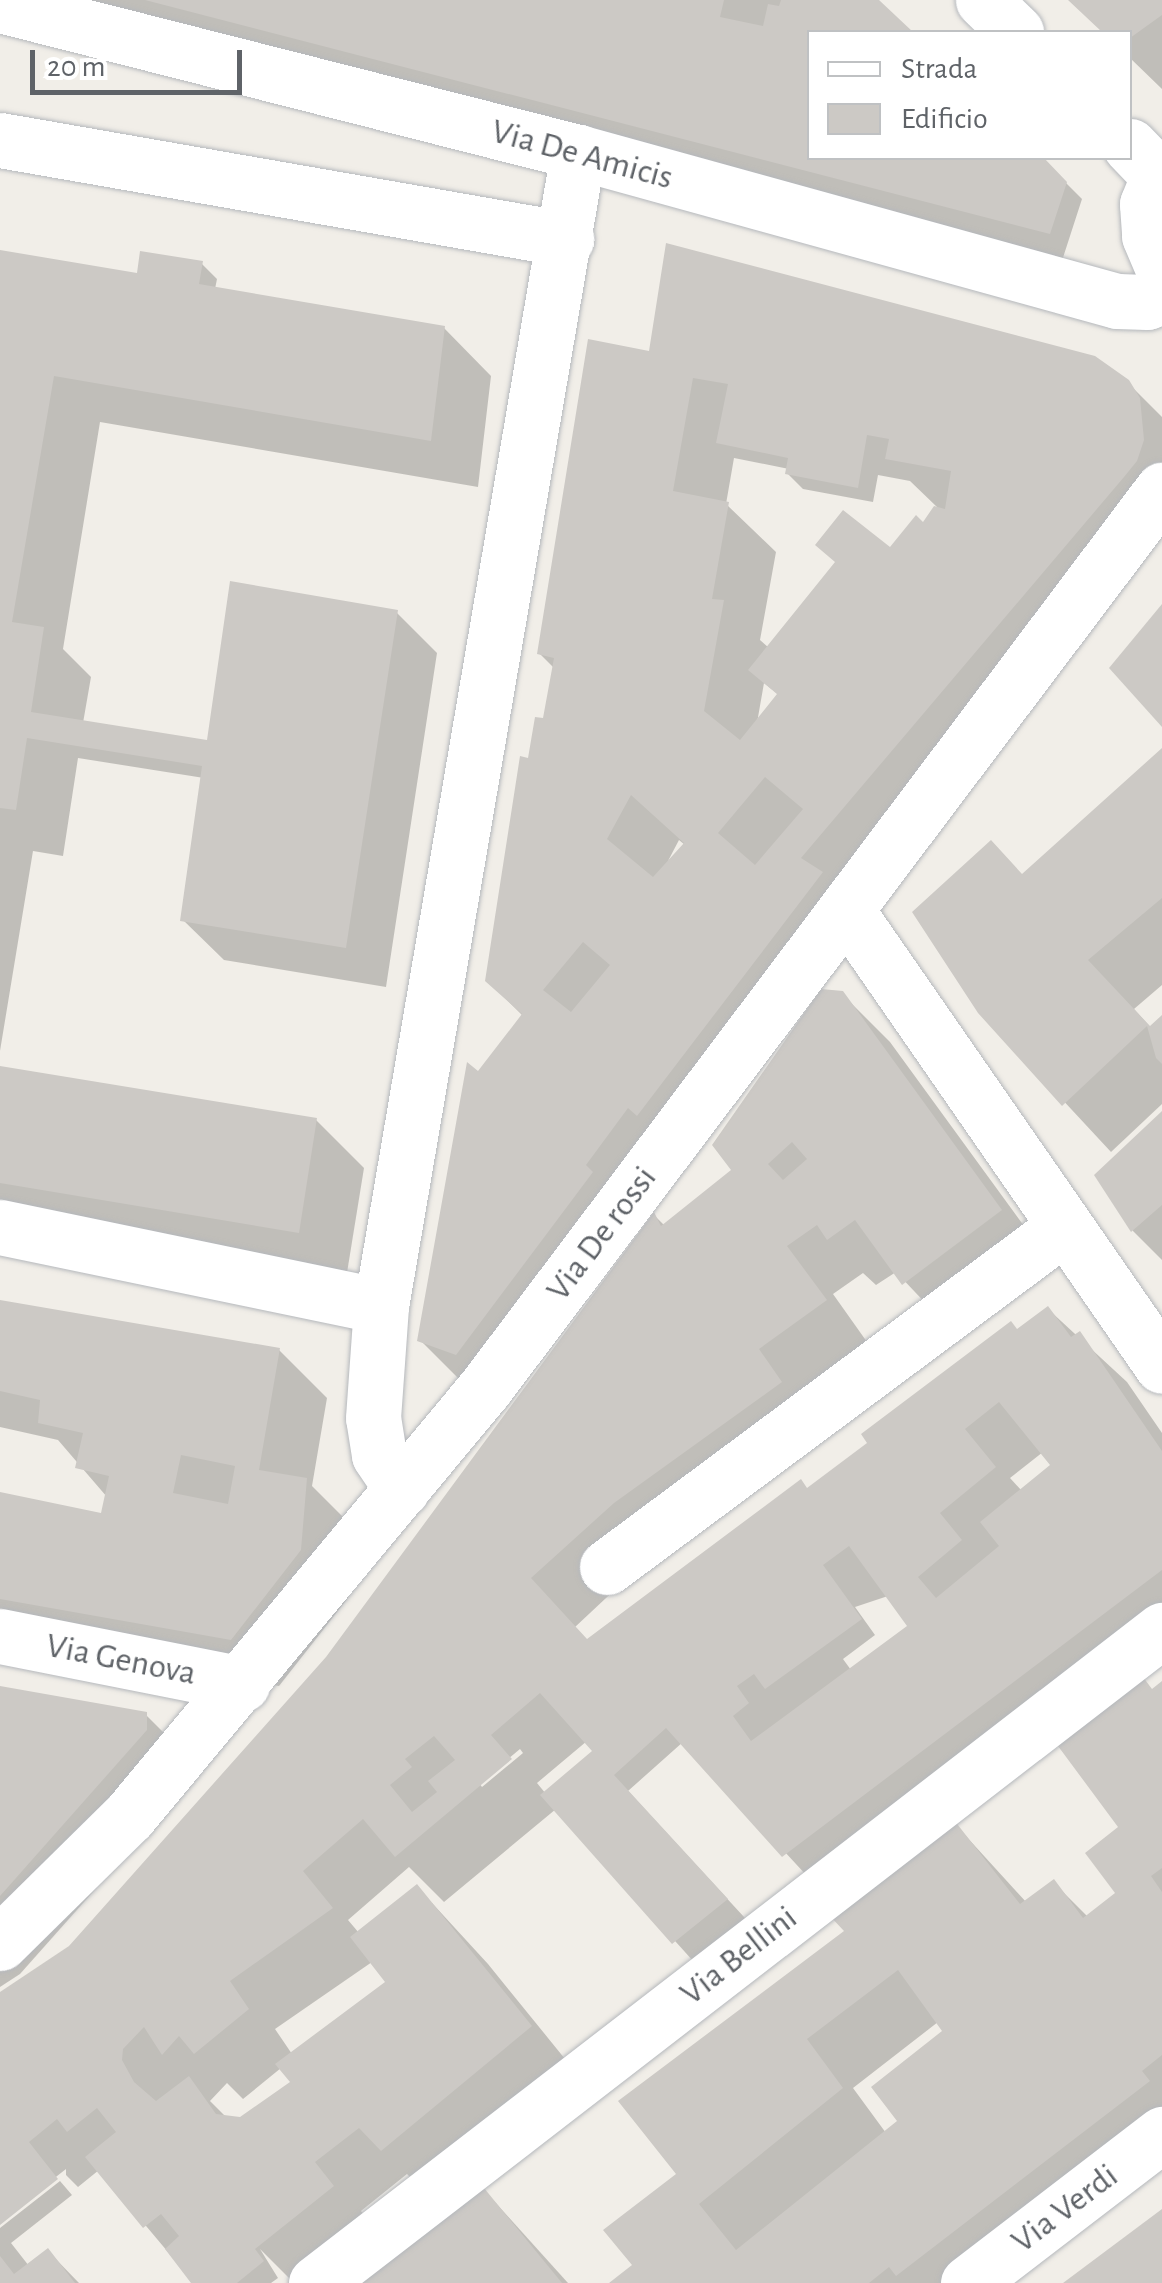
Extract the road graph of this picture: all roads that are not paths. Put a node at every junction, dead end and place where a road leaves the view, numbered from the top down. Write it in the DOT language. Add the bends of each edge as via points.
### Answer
graph roads {
  1 [pos="983,0"];
  2 [pos="0,6"];
  3 [pos="1014,30"];
  4 [pos="0,140"];
  5 [pos="578,152"];
  6 [pos="1150,162"];
  7 [pos="566,239"];
  8 [pos="1162,267"];
  9 [pos="1162,296"];
  10 [pos="1162,490"];
  11 [pos="847,911"];
  12 [pos="0,1227"];
  13 [pos="1063,1228"];
  14 [pos="382,1306"];
  15 [pos="1162,1366"];
  16 [pos="402,1490"];
  17 [pos="607,1567"];
  18 [pos="1162,1630"];
  19 [pos="0,1636"];
  20 [pos="242,1684"];
  21 [pos="0,1943"];
  22 [pos="1162,2134"];
  23 [pos="316,2283"];
  24 [pos="968,2283"];
  1 -- 3 [label="street"];
  2 -- 5 [label="street, Via De Amicis"];
  4 -- 7 [label="street"];
  5 -- 7 [label="street"];
  5 -- 9 [label="street, Via De Amicis" via="1117,301"];
  6 -- 8 [label="street" via="1148,236"];
  7 -- 14 [label="street"];
  10 -- 11 [label="street, Via De rossi"];
  11 -- 13 [label="street"];
  11 -- 16 [label="street, Via De rossi"];
  12 -- 14 [label="street"];
  13 -- 15 [label="street"];
  13 -- 17 [label="street"];
  14 -- 16 [label="street" via="373,1418 380,1455"];
  16 -- 20 [label="street, Via De rossi"];
  18 -- 23 [label="street, Via Bellini"];
  19 -- 20 [label="street, Via Genova"];
  20 -- 21 [label="street, Via De rossi" via="129,1816"];
  22 -- 24 [label="street, Via Verdi"];
}
